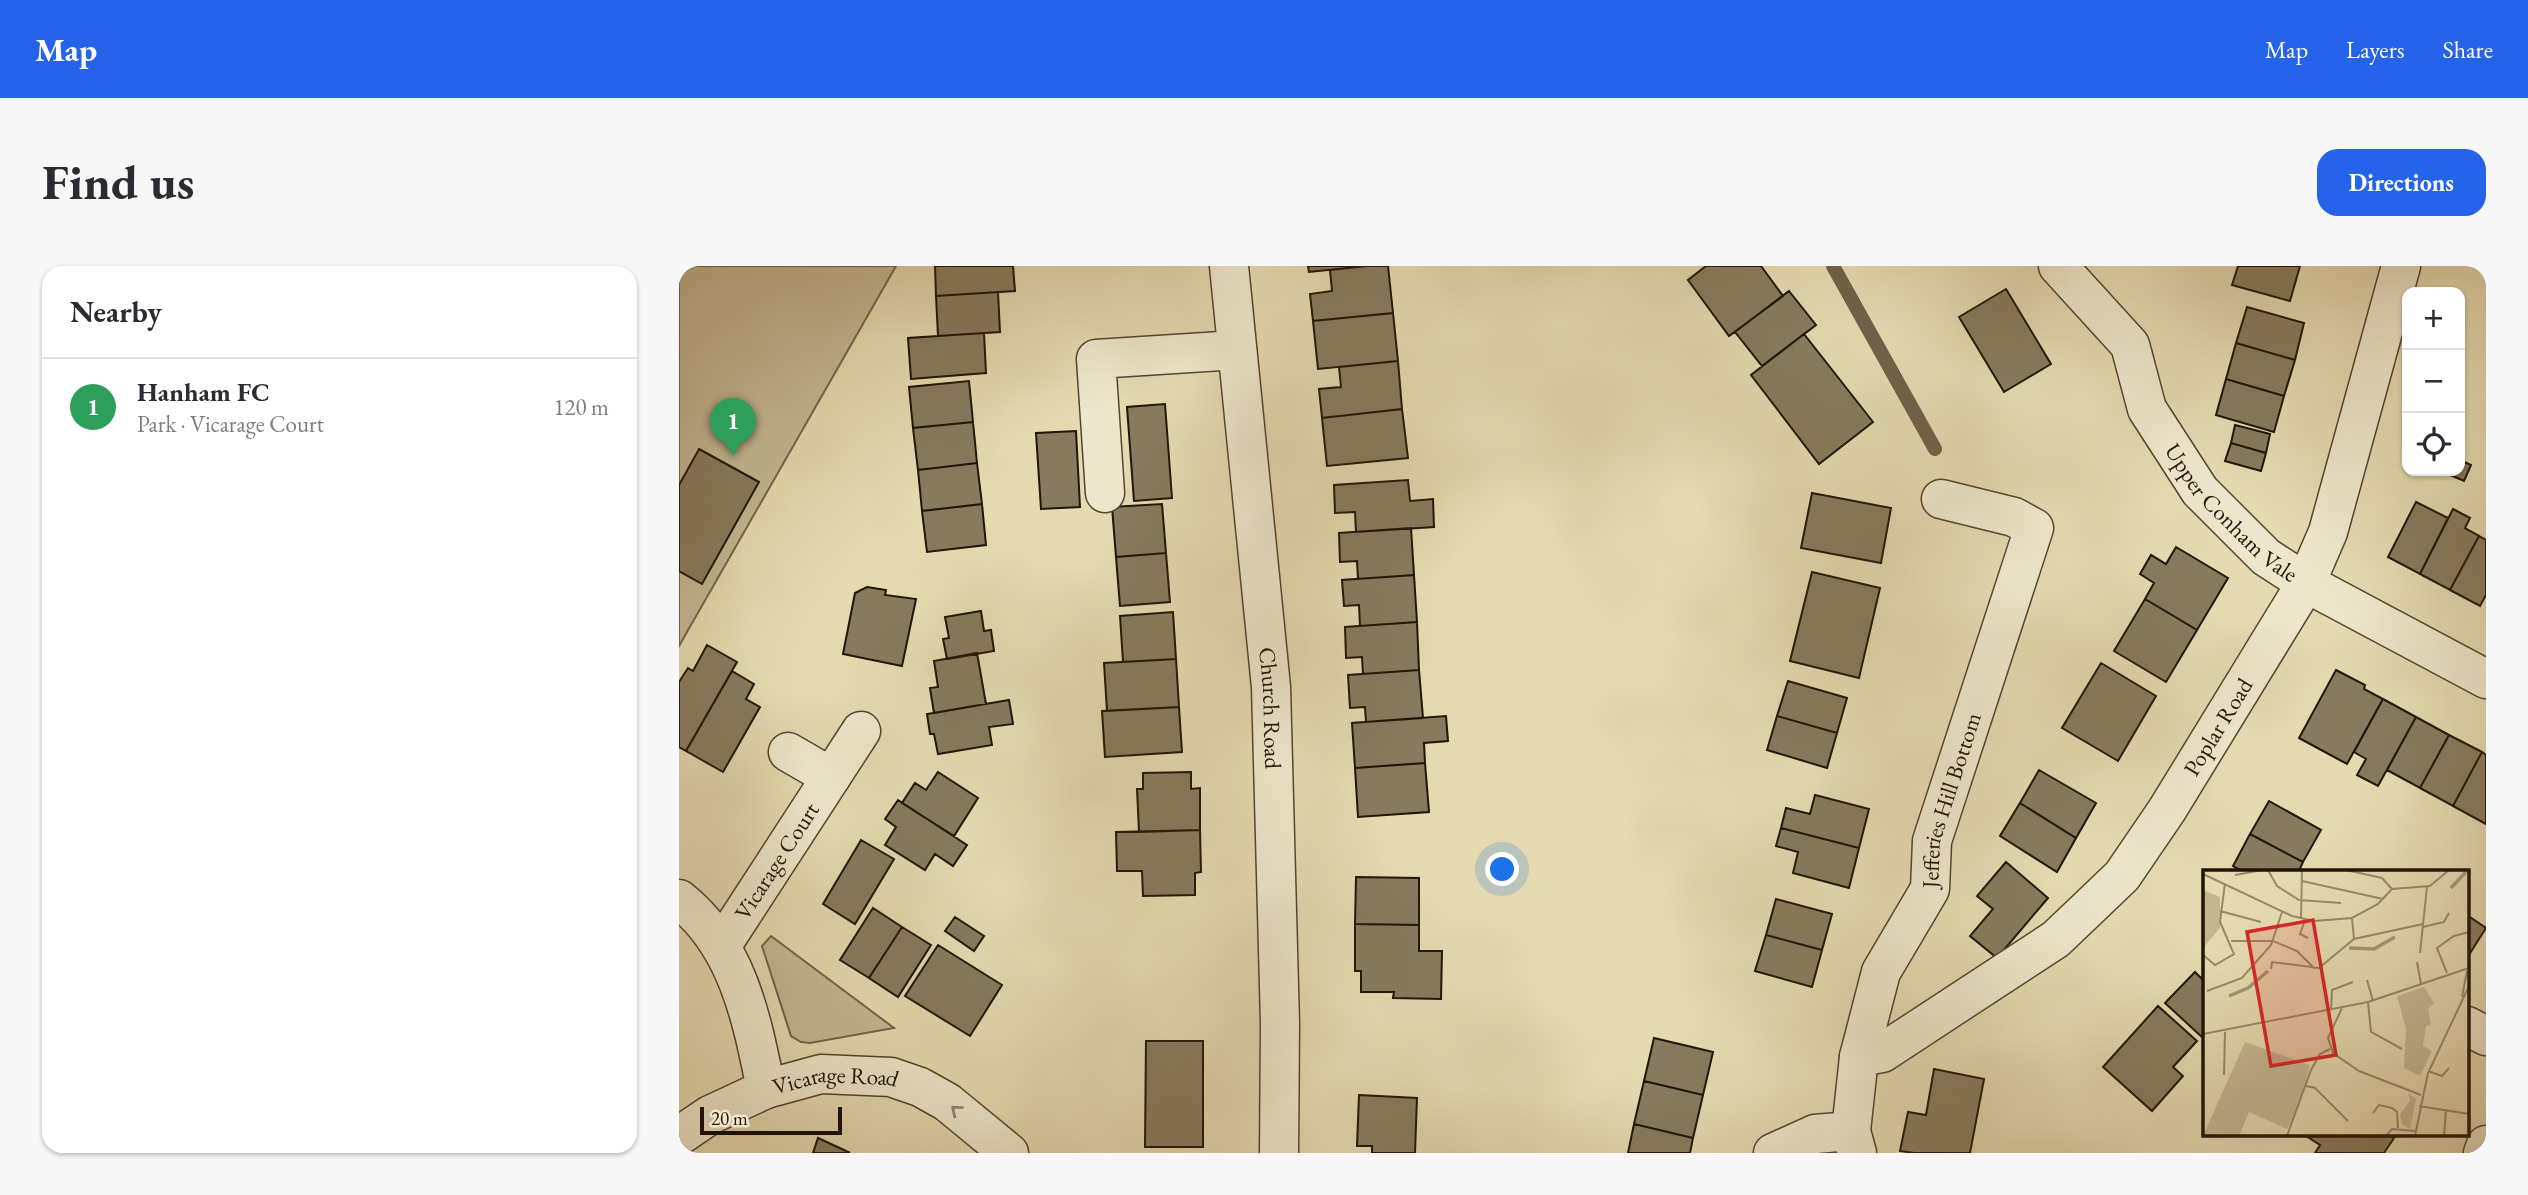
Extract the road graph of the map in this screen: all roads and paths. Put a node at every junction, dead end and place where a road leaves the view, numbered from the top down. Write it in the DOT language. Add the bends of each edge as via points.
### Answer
graph roads {
  1 [pos="1229,266"];
  2 [pos="2058,266"];
  3 [pos="2401,266"];
  4 [pos="1237,350"];
  5 [pos="1105,493"];
  6 [pos="1941,499"];
  7 [pos="2306,583"];
  8 [pos="2486,679"];
  9 [pos="861,731"];
  10 [pos="788,752"];
  11 [pos="831,777"];
  12 [pos="679,899"];
  13 [pos="722,945"];
  14 [pos="2469,1027"];
  15 [pos="2486,1037"];
  16 [pos="1859,1057"];
  17 [pos="767,1089"];
  18 [pos="679,1136"];
  19 [pos="1854,1142"];
  20 [pos="2486,1145"];
  21 [pos="1009,1153"];
  22 [pos="1279,1153"];
  23 [pos="1773,1153"];
  24 [pos="2483,1153"];
  1 -- 4 [label="street, Church Road"];
  2 -- 7 [label="street, Upper Conham Vale" via="2130,345 2147,409 2200,491 2266,557"];
  3 -- 7 [label="street, Poplar Road" via="2328,532"];
  4 -- 5 [label="street" via="1096,359"];
  4 -- 22 [label="street, Church Road" via="1271,687"];
  6 -- 16 [label="street, Jefferies Hill Bottom" via="2014,517 2034,528 1931,841 1930,889 1881,972"];
  7 -- 8 [label="street, Upper Conham Vale"];
  7 -- 16 [label="street, Poplar Road" via="2122,876 2056,939 1882,1053"];
  9 -- 11 [label="street, Vicarage Court"];
  10 -- 11 [label="street, Vicarage Court"];
  11 -- 13 [label="street, Vicarage Court"];
  12 -- 13 [label="street, Vicarage Road"];
  13 -- 17 [label="street, Vicarage Road" via="750,1012"];
  14 -- 15 [label="street"];
  16 -- 19 [label="street, Jefferies Hill Bottom"];
  17 -- 18 [label="street" via="710,1115"];
  21 -- 17 [label="street, Vicarage Road, one-way" via="947,1102 891,1077 821,1074"];
  19 -- 23 [label="street, Jefferies Hill Bottom" via="1815,1134"];
  20 -- 24 [label="street"];
}
